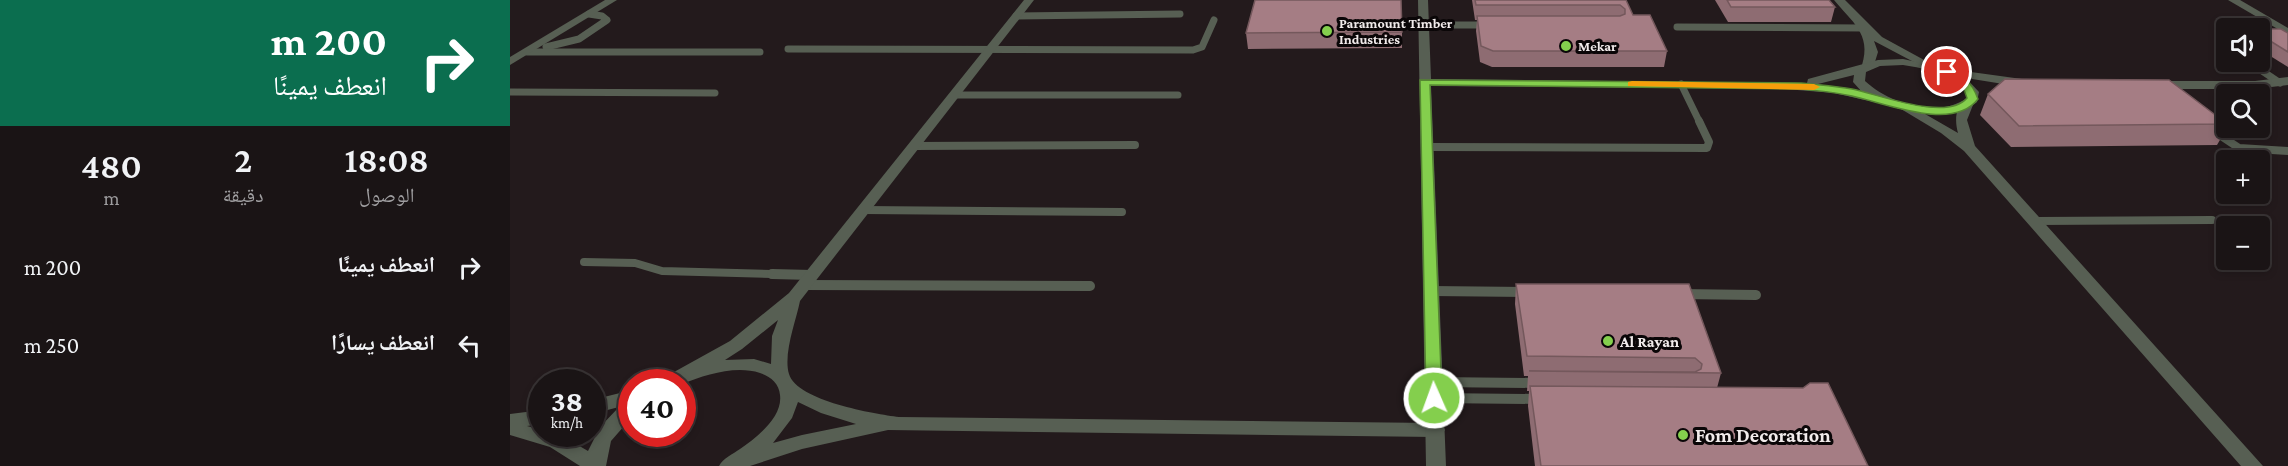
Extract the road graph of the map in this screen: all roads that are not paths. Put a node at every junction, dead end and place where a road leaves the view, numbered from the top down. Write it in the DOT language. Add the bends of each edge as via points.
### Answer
graph roads {
  1 [pos="612,0"];
  2 [pos="1029,0"];
  3 [pos="1423,0"];
  4 [pos="1839,0"];
  5 [pos="2233,0"];
  6 [pos="589,14"];
  7 [pos="1180,14"];
  8 [pos="1016,16"];
  9 [pos="1214,20"];
  10 [pos="1423,25"];
  11 [pos="1492,26"];
  12 [pos="1677,27"];
  13 [pos="1864,28"];
  14 [pos="2286,30"];
  15 [pos="2270,32"];
  16 [pos="531,49"];
  17 [pos="788,49"];
  18 [pos="989,50"];
  19 [pos="760,52"];
  20 [pos="510,62"];
  21 [pos="1931,67"];
  22 [pos="1864,68"];
  23 [pos="1947,72"];
  24 [pos="2265,72"];
  25 [pos="1424,82"];
  26 [pos="1681,84"];
  27 [pos="2285,84"];
  28 [pos="1785,85"];
  29 [pos="2152,87"];
  30 [pos="510,93"];
  31 [pos="715,93"];
  32 [pos="954,95"];
  33 [pos="1178,95"];
  34 [pos="1884,100"];
  35 [pos="1970,102"];
  36 [pos="1902,106"];
  37 [pos="2203,124"];
  38 [pos="1135,145"];
  39 [pos="914,146"];
  40 [pos="1426,147"];
  41 [pos="1970,148"];
  42 [pos="2288,151"];
  43 [pos="863,210"];
  44 [pos="1122,212"];
  45 [pos="2212,219"];
  46 [pos="2037,220"];
  47 [pos="584,262"];
  48 [pos="804,286"];
  49 [pos="1090,286"];
  50 [pos="1431,291"];
  51 [pos="1535,292"];
  52 [pos="1663,294"];
  53 [pos="1756,295"];
  54 [pos="696,369"];
  55 [pos="696,375"];
  56 [pos="784,382"];
  57 [pos="1550,383"];
  58 [pos="1434,390"];
  59 [pos="1551,399"];
  60 [pos="528,419"];
  61 [pos="618,420"];
  62 [pos="510,421"];
  63 [pos="899,424"];
  64 [pos="510,428"];
  65 [pos="1435,430"];
  66 [pos="731,465"];
  67 [pos="596,466"];
  68 [pos="1436,466"];
  69 [pos="2253,466"];
  1 -- 6 [label="street"];
  2 -- 8 [label="street"];
  3 -- 10 [label="street"];
  4 -- 13 [label="street"];
  5 -- 14 [label="street"];
  6 -- 16 [label="street"];
  6 -- 16 [label="lane" via="607,20 579,39"];
  7 -- 8 [label="lane"];
  8 -- 18 [label="street"];
  9 -- 18 [label="lane" via="1202,47 1193,50"];
  10 -- 11 [label="lane"];
  10 -- 25 [label="street"];
  12 -- 13 [label="lane"];
  13 -- 21 [label="street" via="1895,50"];
  13 -- 22 [label="street" via="1872,52"];
  14 -- 15 [label="lane"];
  16 -- 19 [label="lane"];
  16 -- 20 [label="street"];
  17 -- 18 [label="lane"];
  18 -- 32 [label="street"];
  21 -- 22 [label="street" via="1903,62"];
  21 -- 23 [label="street"];
  22 -- 28 [label="street" via="1819,81"];
  22 -- 34 [label="street" via="1859,82"];
  23 -- 35 [label="street" via="1968,85"];
  23 -- 35 [label="street" via="2033,85 1990,93"];
  24 -- 27 [label="lane"];
  25 -- 26 [label="street"];
  25 -- 40 [label="street"];
  26 -- 28 [label="street"];
  26 -- 40 [label="lane" via="1709,142 1707,148"];
  27 -- 29 [label="street"];
  28 -- 34 [label="street" via="1834,89"];
  30 -- 31 [label="lane"];
  32 -- 33 [label="lane"];
  32 -- 39 [label="street"];
  34 -- 36 [label="street"];
  35 -- 36 [label="street" via="1940,111"];
  35 -- 41 [label="street" via="1961,120"];
  36 -- 41 [label="street"];
  37 -- 42 [label="lane" via="2239,148"];
  38 -- 39 [label="lane"];
  39 -- 43 [label="street"];
  40 -- 50 [label="street"];
  41 -- 46 [label="street"];
  43 -- 44 [label="lane"];
  43 -- 48 [label="street"];
  45 -- 46 [label="lane"];
  46 -- 69 [label="street"];
  47 -- 48 [label="lane" via="635,263 662,271"];
  48 -- 49 [label="lane"];
  48 -- 54 [label="street" via="736,345"];
  48 -- 56 [label="street" via="781,336"];
  50 -- 51 [label="lane"];
  50 -- 58 [label="street"];
  52 -- 53 [label="lane"];
  55 -- 56 [label="street" via="728,366 758,367"];
  56 -- 63 [label="street" via="818,406"];
  56 -- 66 [label="street" via="790,402 784,417 773,433"];
  57 -- 58 [label="lane"];
  58 -- 59 [label="lane"];
  58 -- 65 [label="street"];
  60 -- 62 [label="street"];
  61 -- 67 [label="street" via="603,436 596,452"];
  63 -- 65 [label="street"];
  63 -- 66 [label="street" via="802,442"];
  64 -- 67 [label="street" via="557,442"];
  65 -- 68 [label="street"];
}
